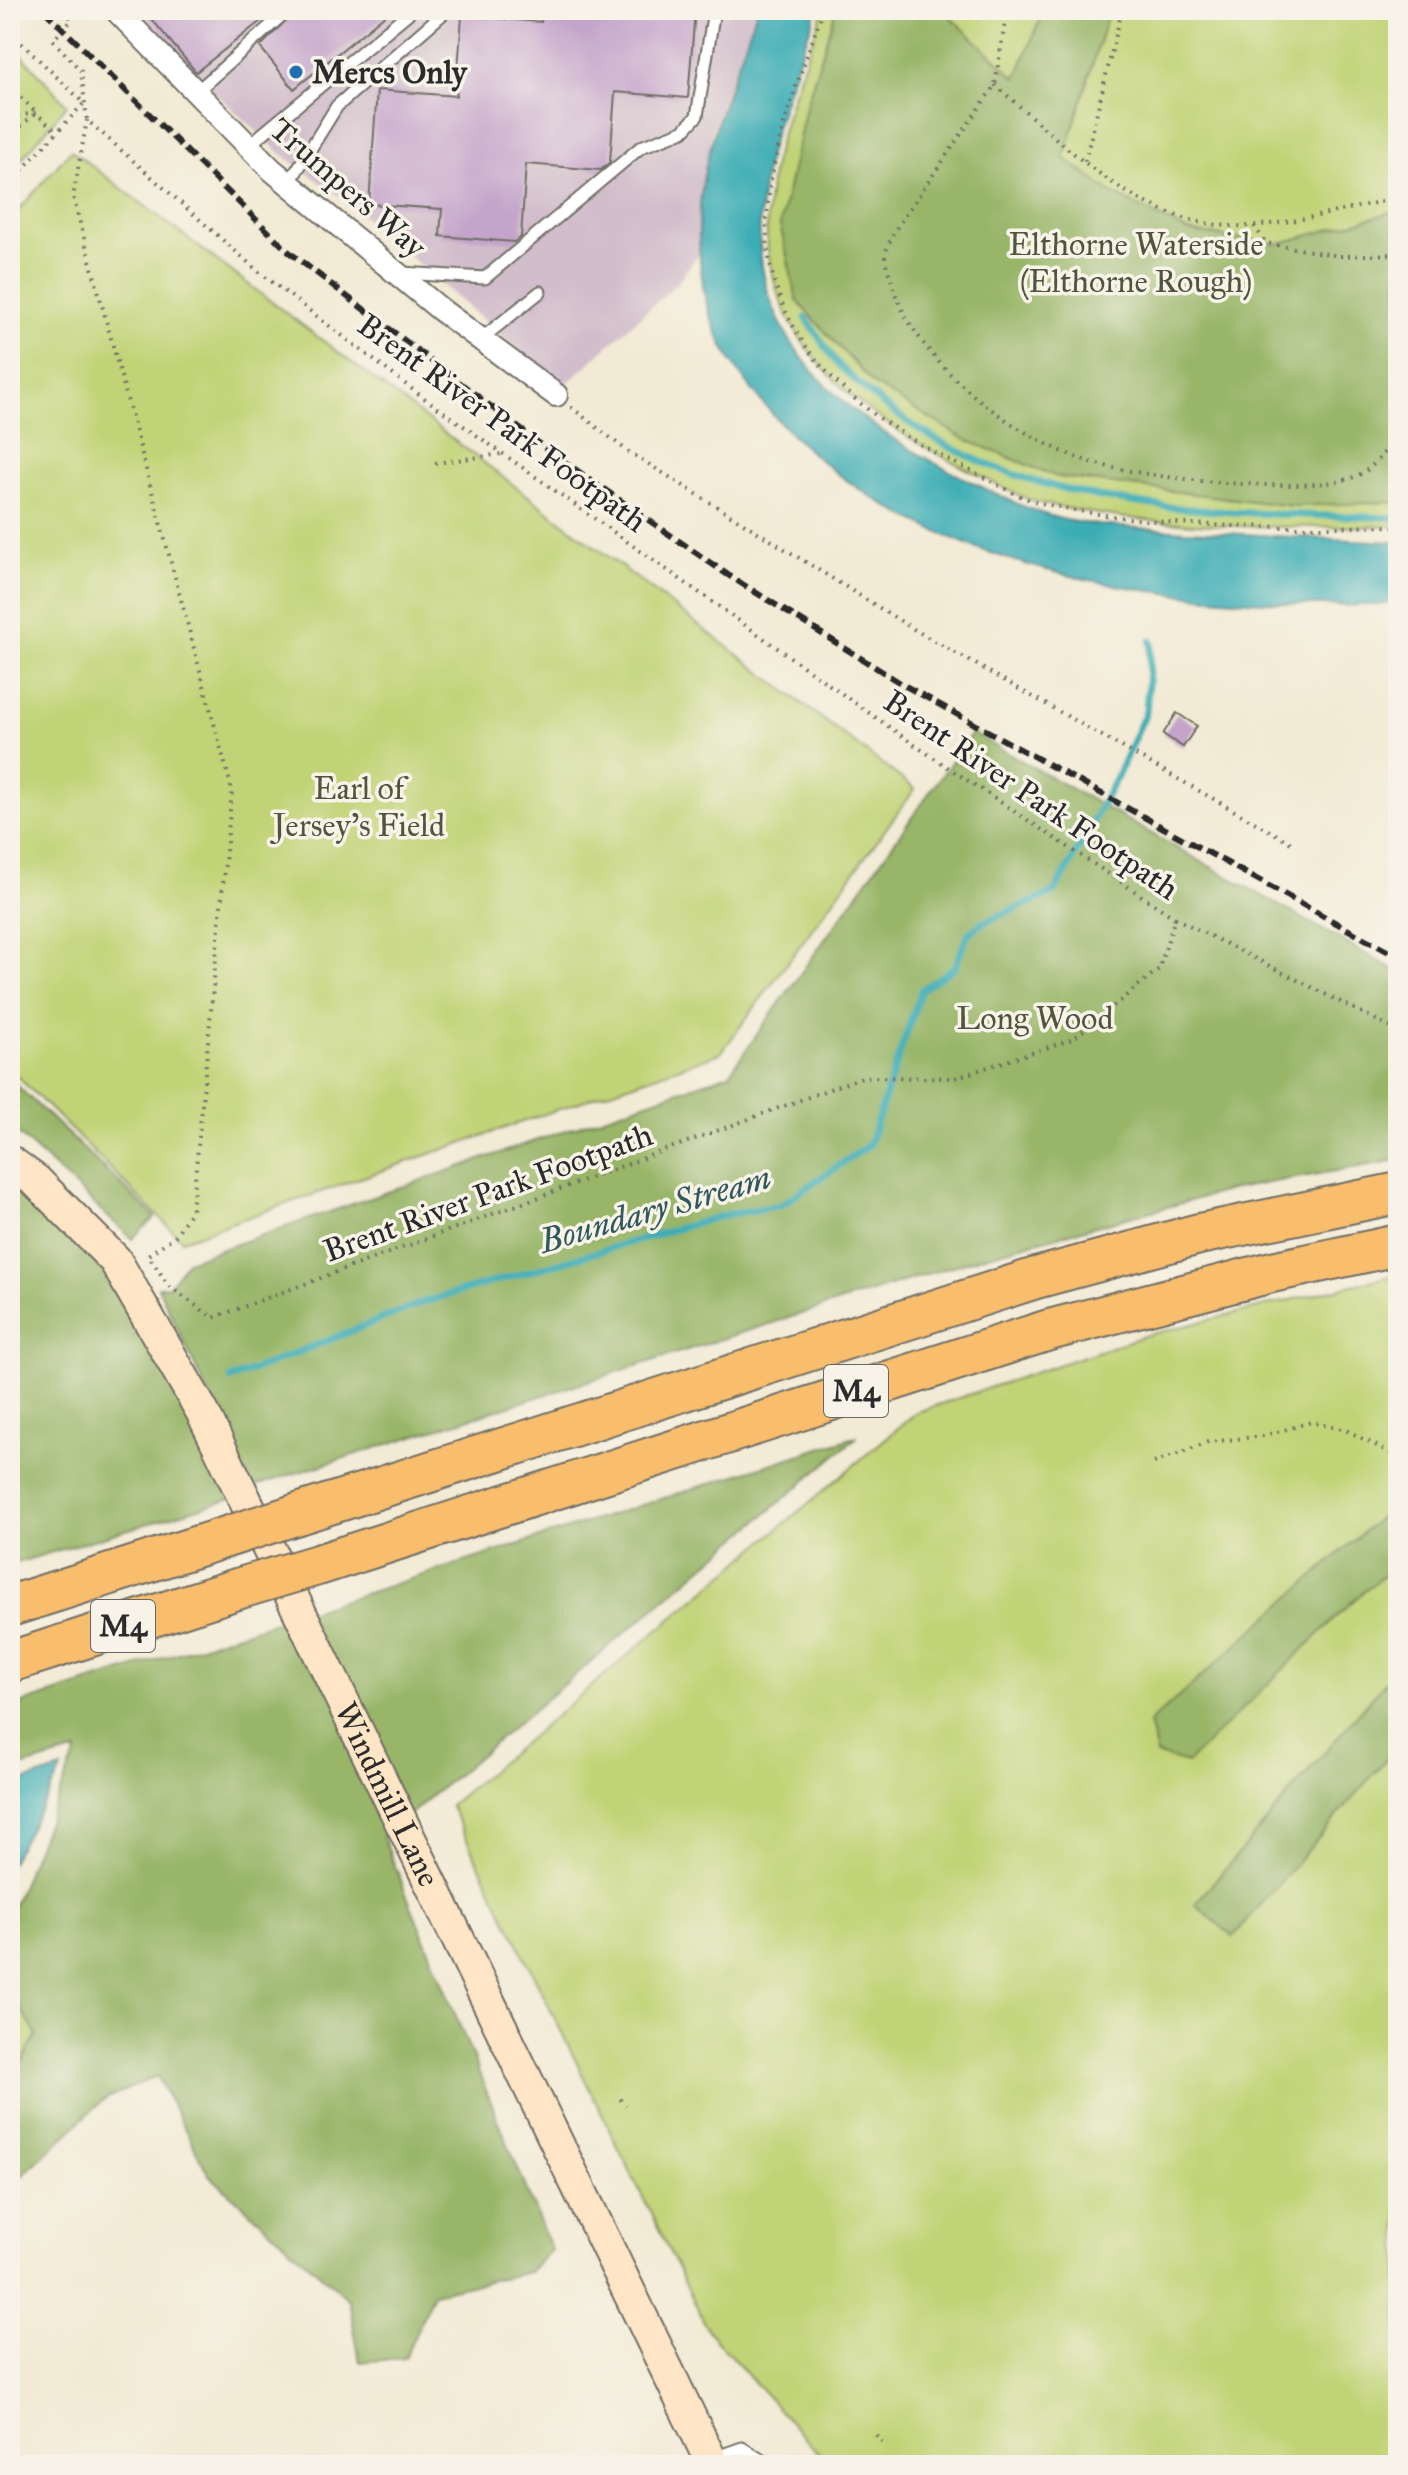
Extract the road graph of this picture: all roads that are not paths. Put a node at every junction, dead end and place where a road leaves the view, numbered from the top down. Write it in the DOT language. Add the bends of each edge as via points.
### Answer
graph roads {
  1 [pos="116,10"];
  2 [pos="288,10"];
  3 [pos="412,10"];
  4 [pos="447,10"];
  5 [pos="714,10"];
  6 [pos="195,93"];
  7 [pos="248,146"];
  8 [pos="289,183"];
  9 [pos="397,273"];
  10 [pos="540,292"];
  11 [pos="481,339"];
  12 [pos="556,395"];
  13 [pos="10,1162"];
  14 [pos="1398,1193"];
  15 [pos="1398,1245"];
  16 [pos="10,1606"];
  17 [pos="10,1662"];
  18 [pos="712,2462"];
  19 [pos="769,2465"];
  1 -- 6 [label="street, Trumpers Way"];
  2 -- 6 [label="lane"];
  3 -- 7 [label="lane"];
  4 -- 8 [label="lane" via="337,106"];
  5 -- 9 [label="lane" via="697,116 683,131 641,147 485,278"];
  6 -- 7 [label="street, Trumpers Way"];
  7 -- 8 [label="street, Trumpers Way"];
  8 -- 9 [label="street, Trumpers Way"];
  9 -- 11 [label="street, Trumpers Way"];
  10 -- 11 [label="lane"];
  11 -- 12 [label="street, Trumpers Way"];
  13 -- 18 [label="main road, Windmill Lane" via="115,1260 203,1413"];
  14 -- 16 [label="highway, M4, bridge" via="1199,1234 1036,1278"];
  15 -- 17 [label="highway, M4, bridge" via="1049,1330"];
  18 -- 19 [label="lane" via="742,2448"];
}
